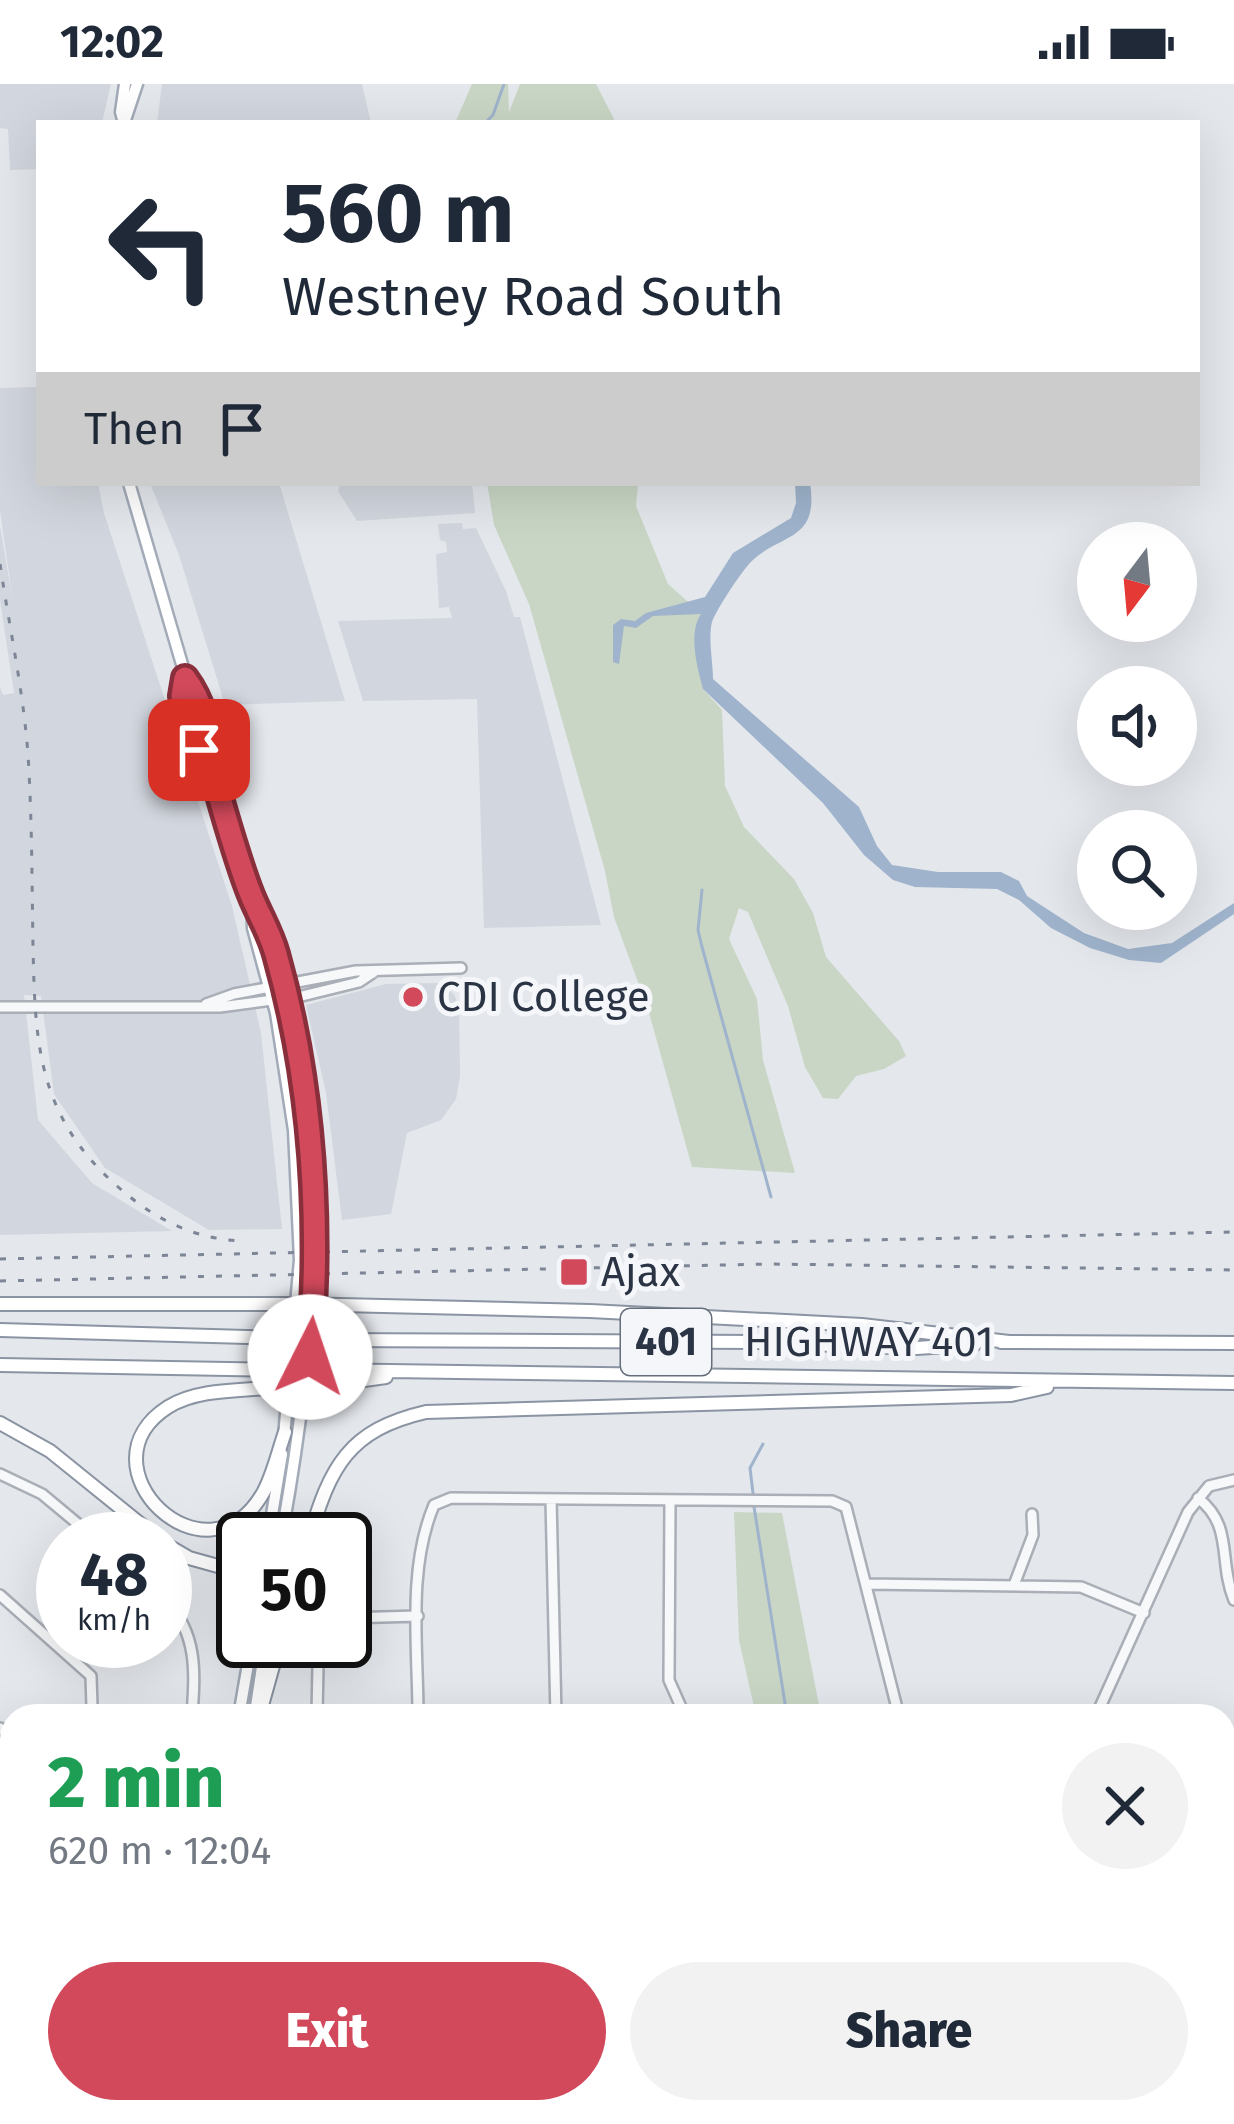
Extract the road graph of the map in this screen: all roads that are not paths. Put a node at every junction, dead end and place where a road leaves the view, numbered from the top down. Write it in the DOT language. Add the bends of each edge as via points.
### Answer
graph roads {
  1 [pos="125,84"];
  2 [pos="137,84"];
  3 [pos="123,120"];
  4 [pos="125,120"];
  5 [pos="130,486"];
  6 [pos="252,898"];
  7 [pos="461,968"];
  8 [pos="374,973"];
  9 [pos="284,985"];
  10 [pos="271,994"];
  11 [pos="287,998"];
  12 [pos="0,1007"];
  13 [pos="0,1304"];
  14 [pos="298,1304"];
  15 [pos="314,1305"];
  16 [pos="0,1330"];
  17 [pos="1010,1342"];
  18 [pos="1234,1343"];
  19 [pos="0,1365"];
  20 [pos="404,1373"];
  21 [pos="1069,1382"];
  22 [pos="1234,1383"];
  23 [pos="0,1423"];
  24 [pos="285,1432"];
  25 [pos="0,1474"];
  26 [pos="1234,1480"];
  27 [pos="1198,1498"];
  28 [pos="551,1499"];
  29 [pos="670,1501"];
  30 [pos="64,1512"];
  31 [pos="126,1512"];
  32 [pos="272,1512"];
  33 [pos="286,1512"];
  34 [pos="317,1512"];
  35 [pos="1032,1514"];
  36 [pos="866,1584"];
  37 [pos="1014,1585"];
  38 [pos="0,1595"];
  39 [pos="1234,1600"];
  40 [pos="1144,1613"];
  41 [pos="418,1616"];
  42 [pos="372,1617"];
  43 [pos="192,1668"];
  44 [pos="247,1668"];
  45 [pos="263,1668"];
  46 [pos="272,1668"];
  47 [pos="318,1668"];
  48 [pos="92,1704"];
  49 [pos="192,1704"];
  50 [pos="241,1704"];
  51 [pos="258,1704"];
  52 [pos="261,1704"];
  53 [pos="317,1704"];
  54 [pos="418,1704"];
  55 [pos="556,1704"];
  56 [pos="680,1704"];
  57 [pos="896,1704"];
  58 [pos="1102,1704"];
  59 [pos="1196,2124"];
  60 [pos="1234,2124"];
  1 -- 3 [label="main road"];
  2 -- 4 [label="main road"];
  5 -- 6 [label="main road" via="185,678 182,696"];
  6 -- 9 [label="main road"];
  6 -- 10 [label="main road"];
  7 -- 8 [label="street"];
  8 -- 9 [label="street"];
  8 -- 11 [label="street"];
  9 -- 10 [label="street"];
  9 -- 11 [label="main road"];
  10 -- 11 [label="street"];
  10 -- 12 [label="street" via="206,1004"];
  10 -- 14 [label="main road" via="294,1130"];
  11 -- 15 [label="main road" via="309,1132"];
  13 -- 14 [label="highway"];
  14 -- 15 [label="highway"];
  14 -- 24 [label="main road"];
  15 -- 17 [label="highway" via="862,1325"];
  15 -- 33 [label="main road"];
  16 -- 17 [label="highway, HIGHWAY 401 / 401, bridge" via="916,1348"];
  17 -- 18 [label="highway, HIGHWAY 401 / 401"];
  19 -- 20 [label="highway, HIGHWAY 401 / 401, bridge"];
  20 -- 21 [label="highway, HIGHWAY 401 / 401"];
  20 -- 24 [label="highway, bridge" via="191,1397 148,1426 137,1450 140,1482 175,1523 226,1525 262,1494"];
  21 -- 22 [label="highway, HIGHWAY 401 / 401"];
  21 -- 34 [label="highway" via="1011,1395 426,1412 368,1433 342,1456"];
  23 -- 31 [label="highway"];
  24 -- 32 [label="main road"];
  25 -- 30 [label="street"];
  26 -- 27 [label="street"];
  27 -- 39 [label="street" via="1221,1522"];
  27 -- 40 [label="street"];
  28 -- 29 [label="street"];
  28 -- 41 [label="street" via="451,1498 434,1505 422,1534"];
  28 -- 55 [label="street"];
  29 -- 36 [label="street" via="847,1507"];
  29 -- 56 [label="street" via="669,1680"];
  35 -- 37 [label="street" via="1033,1535"];
  36 -- 37 [label="street"];
  36 -- 57 [label="street"];
  37 -- 40 [label="street" via="1082,1587"];
  38 -- 48 [label="street" via="91,1676"];
  40 -- 58 [label="street"];
  41 -- 42 [label="street"];
  41 -- 54 [label="street"];
  43 -- 49 [label="street"];
  44 -- 50 [label="main road"];
  45 -- 51 [label="main road"];
  46 -- 52 [label="highway"];
  47 -- 53 [label="street"];
  59 -- 60 [label="street"];
}
